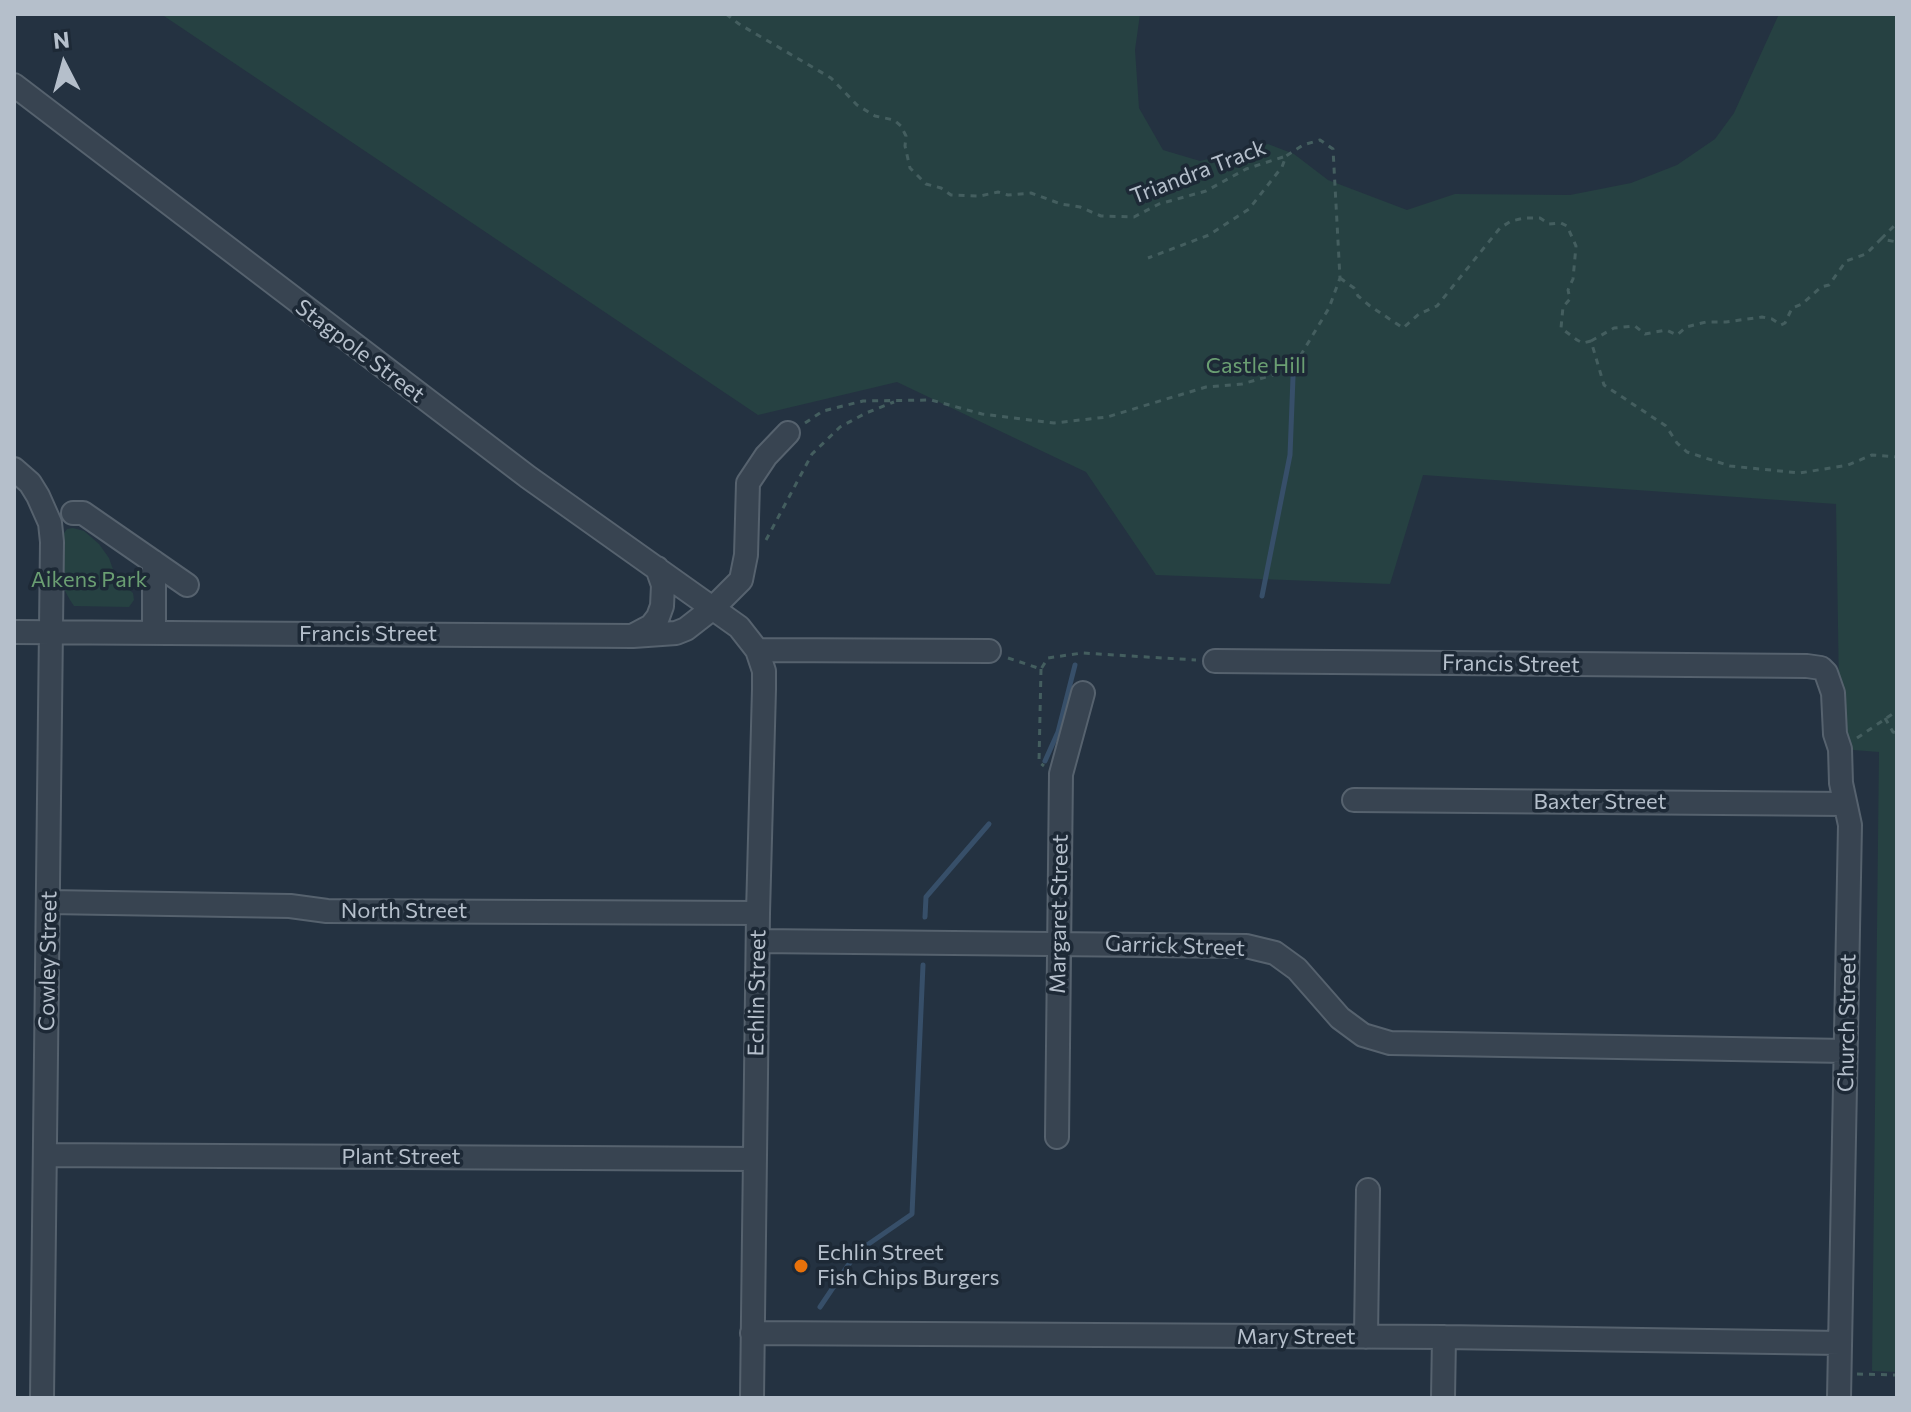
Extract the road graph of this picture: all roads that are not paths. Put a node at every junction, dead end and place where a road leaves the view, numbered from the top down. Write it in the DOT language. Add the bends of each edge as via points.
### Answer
graph roads {
  1 [pos="14,85"];
  2 [pos="788,433"];
  3 [pos="14,469"];
  4 [pos="73,513"];
  5 [pos="154,562"];
  6 [pos="657,568"];
  7 [pos="187,585"];
  8 [pos="713,608"];
  9 [pos="14,632"];
  10 [pos="52,632"];
  11 [pos="154,632"];
  12 [pos="633,636"];
  13 [pos="757,650"];
  14 [pos="989,651"];
  15 [pos="1215,661"];
  16 [pos="1807,666"];
  17 [pos="1083,693"];
  18 [pos="1354,800"];
  19 [pos="1845,804"];
  20 [pos="49,902"];
  21 [pos="758,913"];
  22 [pos="758,941"];
  23 [pos="1059,943"];
  24 [pos="1846,1051"];
  25 [pos="1057,1137"];
  26 [pos="46,1155"];
  27 [pos="755,1159"];
  28 [pos="1368,1190"];
  29 [pos="752,1333"];
  30 [pos="1366,1337"];
  31 [pos="1444,1337"];
  32 [pos="1840,1343"];
  33 [pos="42,1398"];
  34 [pos="752,1398"];
  35 [pos="1443,1398"];
  36 [pos="1839,1398"];
  1 -- 6 [label="street, Stagpole Street" via="503,459"];
  2 -- 8 [label="street, Francis Street" via="748,483 745,569"];
  3 -- 10 [label="street, Cowley Street" via="30,483 50,523"];
  4 -- 5 [label="street" via="83,513"];
  5 -- 7 [label="street"];
  5 -- 11 [label="street"];
  6 -- 8 [label="street, Stagpole Street"];
  6 -- 12 [label="street" via="664,596 658,617"];
  8 -- 12 [label="street, Francis Street" via="686,629"];
  8 -- 13 [label="street" via="739,627"];
  9 -- 10 [label="street, Francis Street"];
  10 -- 11 [label="street, Francis Street"];
  10 -- 20 [label="street, Cowley Street"];
  11 -- 12 [label="street, Francis Street"];
  13 -- 14 [label="street"];
  13 -- 21 [label="street, Echlin Street" via="764,671"];
  15 -- 16 [label="street, Francis Street"];
  16 -- 19 [label="street, Church Street" via="1821,668 1830,679"];
  17 -- 23 [label="street, Margaret Street" via="1061,774"];
  18 -- 19 [label="street, Baxter Street"];
  19 -- 24 [label="street, Church Street" via="1850,825"];
  20 -- 21 [label="street, North Street" via="327,911"];
  20 -- 26 [label="street, Cowley Street"];
  21 -- 22 [label="street, Echlin Street"];
  22 -- 23 [label="street, Garrick Street"];
  22 -- 27 [label="street, Echlin Street"];
  23 -- 24 [label="street, Garrick Street" via="1216,944 1275,953 1297,969 1340,1018 1363,1035 1390,1043"];
  23 -- 25 [label="street, Margaret Street"];
  24 -- 32 [label="street, Church Street"];
  26 -- 27 [label="street, Plant Street"];
  26 -- 33 [label="street, Cowley Street"];
  27 -- 29 [label="street, Echlin Street"];
  28 -- 30 [label="street"];
  29 -- 30 [label="street, Mary Street"];
  29 -- 34 [label="street, Echlin Street"];
  30 -- 31 [label="street, Mary Street"];
  31 -- 32 [label="street, Mary Street"];
  31 -- 35 [label="street"];
  32 -- 36 [label="street, Church Street"];
}
